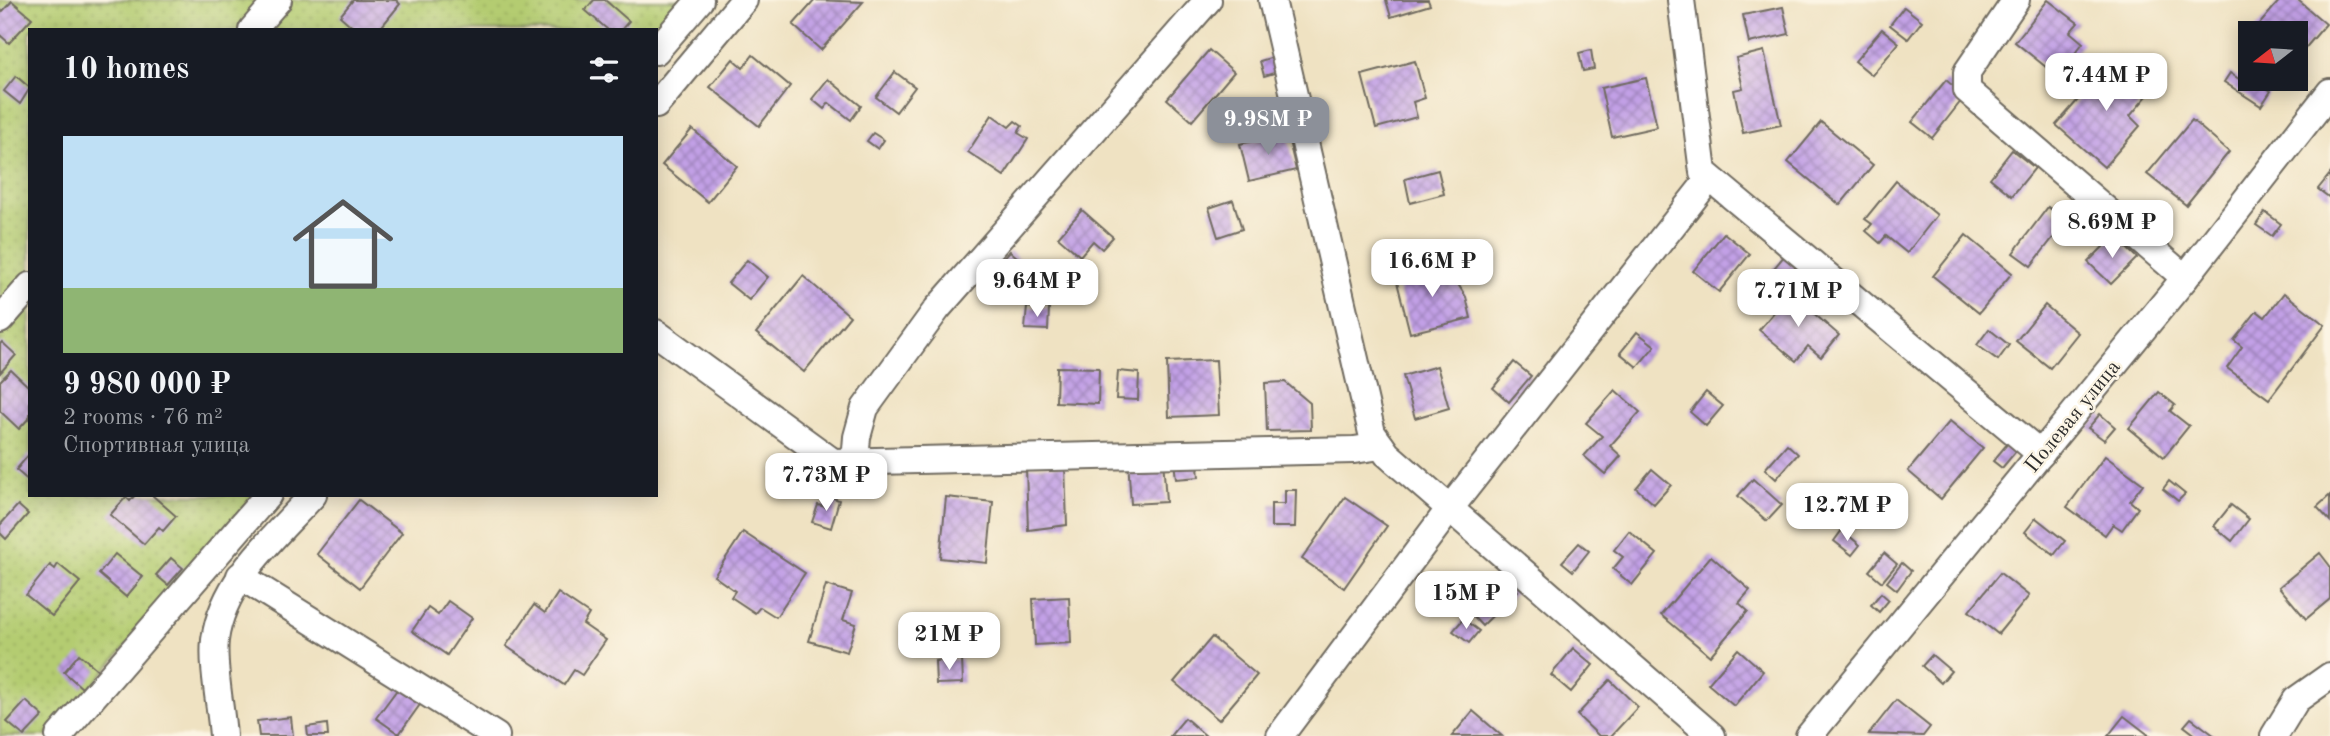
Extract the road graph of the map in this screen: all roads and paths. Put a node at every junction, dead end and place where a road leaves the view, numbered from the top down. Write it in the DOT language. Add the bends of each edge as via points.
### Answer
graph roads {
  1 [pos="278,0"];
  2 [pos="700,0"];
  3 [pos="744,0"];
  4 [pos="1208,0"];
  5 [pos="1272,0"];
  6 [pos="1681,0"];
  7 [pos="2016,0"];
  8 [pos="254,28"];
  9 [pos="658,49"];
  10 [pos="2330,92"];
  11 [pos="658,103"];
  12 [pos="1709,179"];
  13 [pos="2185,278"];
  14 [pos="28,288"];
  15 [pos="0,320"];
  16 [pos="658,334"];
  17 [pos="1381,446"];
  18 [pos="2041,454"];
  19 [pos="855,462"];
  20 [pos="266,497"];
  21 [pos="311,497"];
  22 [pos="1451,507"];
  23 [pos="240,576"];
  24 [pos="2330,676"];
  25 [pos="59,736"];
  26 [pos="223,736"];
  27 [pos="496,736"];
  28 [pos="1280,736"];
  29 [pos="1712,736"];
  30 [pos="1809,736"];
  31 [pos="2274,736"];
  1 -- 8 [label="street"];
  2 -- 9 [label="street"];
  3 -- 11 [label="street"];
  4 -- 19 [label="street" via="937,309 865,408"];
  5 -- 17 [label="street" via="1368,419"];
  6 -- 12 [label="street" via="1700,165"];
  7 -- 13 [label="street" via="1967,72 1966,90"];
  10 -- 13 [label="street, Полевая улица"];
  12 -- 18 [label="street"];
  12 -- 22 [label="street"];
  13 -- 18 [label="street, Полевая улица"];
  14 -- 15 [label="street"];
  16 -- 19 [label="street" via="817,453 833,463"];
  17 -- 19 [label="street"];
  17 -- 22 [label="street"];
  18 -- 30 [label="street, Полевая улица"];
  20 -- 25 [label="street"];
  21 -- 23 [label="street"];
  22 -- 28 [label="street"];
  22 -- 29 [label="street"];
  23 -- 26 [label="street" via="223,606 215,641"];
  23 -- 27 [label="street"];
  24 -- 31 [label="street" via="2296,700"];
}
